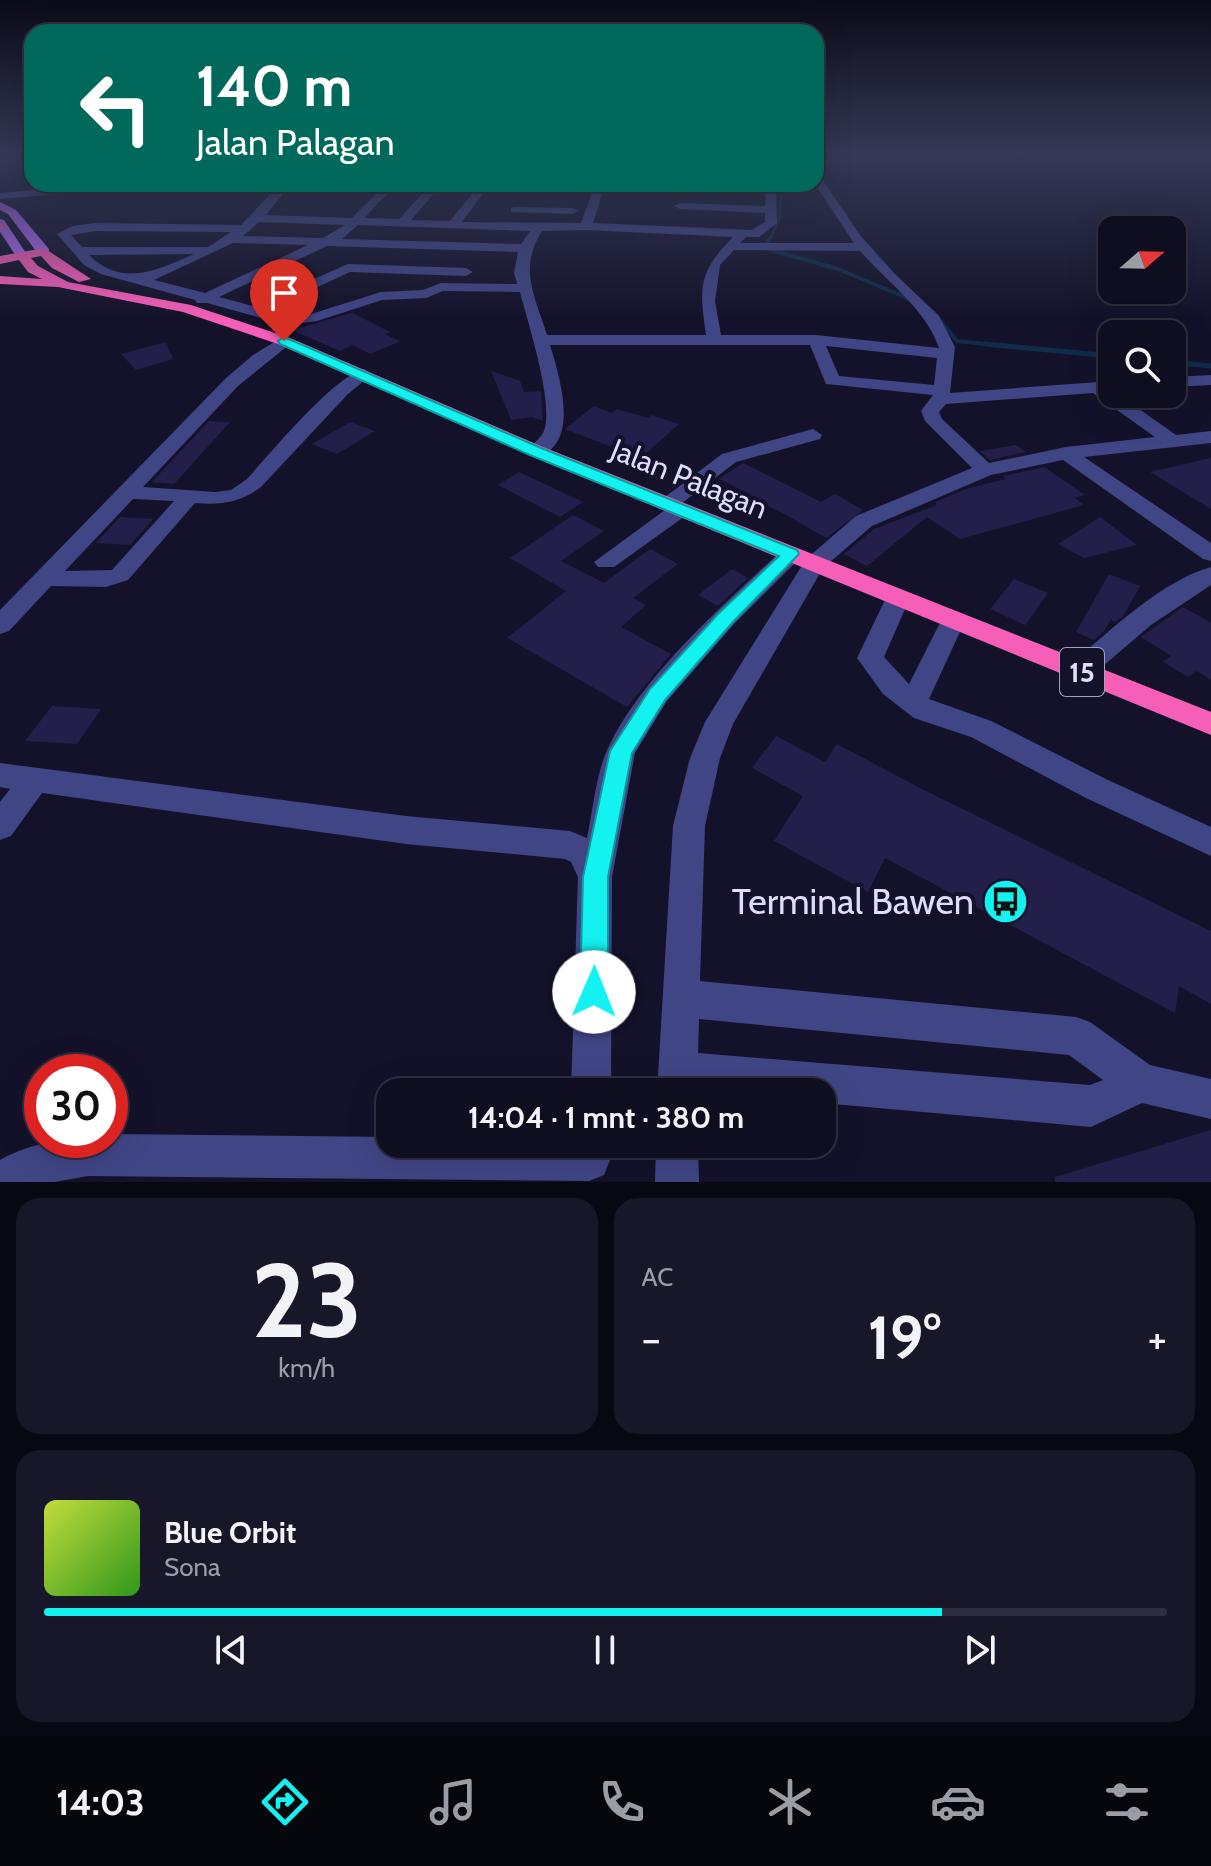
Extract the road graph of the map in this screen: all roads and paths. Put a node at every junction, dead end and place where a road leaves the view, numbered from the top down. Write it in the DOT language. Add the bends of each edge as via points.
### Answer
graph roads {
  1 [pos="9,210"];
  2 [pos="265,210"];
  3 [pos="366,210"];
  4 [pos="413,210"];
  5 [pos="465,210"];
  6 [pos="515,210"];
  7 [pos="527,210"];
  8 [pos="664,210"];
  9 [pos="686,210"];
  10 [pos="768,210"];
  11 [pos="838,210"];
  12 [pos="590,211"];
  13 [pos="259,218"];
  14 [pos="354,222"];
  15 [pos="0,224"];
  16 [pos="401,224"];
  17 [pos="453,225"];
  18 [pos="586,226"];
  19 [pos="507,227"];
  20 [pos="538,228"];
  21 [pos="245,229"];
  22 [pos="741,235"];
  23 [pos="233,239"];
  24 [pos="327,241"];
  25 [pos="728,247"];
  26 [pos="864,247"];
  27 [pos="525,248"];
  28 [pos="215,250"];
  29 [pos="79,251"];
  30 [pos="47,254"];
  31 [pos="24,259"];
  32 [pos="0,263"];
  33 [pos="0,280"];
  34 [pos="522,280"];
  35 [pos="64,285"];
  36 [pos="142,290"];
  37 [pos="190,301"];
  38 [pos="254,311"];
  39 [pos="714,338"];
  40 [pos="540,340"];
  41 [pos="816,340"];
  42 [pos="284,341"];
  43 [pos="946,354"];
  44 [pos="364,374"];
  45 [pos="1211,380"];
  46 [pos="1186,381"];
  47 [pos="1098,387"];
  48 [pos="942,395"];
  49 [pos="1131,408"];
  50 [pos="813,435"];
  51 [pos="1211,437"];
  52 [pos="1171,440"];
  53 [pos="536,451"];
  54 [pos="1066,453"];
  55 [pos="985,470"];
  56 [pos="127,492"];
  57 [pos="189,497"];
  58 [pos="674,507"];
  59 [pos="1211,554"];
  60 [pos="802,559"];
  61 [pos="606,562"];
  62 [pos="1211,575"];
  63 [pos="46,578"];
  64 [pos="897,600"];
  65 [pos="953,621"];
  66 [pos="0,625"];
  67 [pos="1080,671"];
  68 [pos="914,702"];
  69 [pos="1211,724"];
  70 [pos="0,775"];
  71 [pos="34,780"];
  72 [pos="0,826"];
  73 [pos="1211,842"];
  74 [pos="595,877"];
  75 [pos="680,998"];
  76 [pos="591,1078"];
  77 [pos="677,1078"];
  78 [pos="1141,1083"];
  79 [pos="836,1091"];
  80 [pos="1211,1099"];
  81 [pos="677,1158"];
  82 [pos="589,1162"];
  83 [pos="7,1182"];
  84 [pos="677,1182"];
  1 -- 30 [label="main road, Jalan Palagan"];
  2 -- 13 [label="street"];
  3 -- 14 [label="street"];
  4 -- 16 [label="street"];
  5 -- 17 [label="street"];
  6 -- 19 [label="street"];
  7 -- 12 [label="street"];
  8 -- 18 [label="street"];
  9 -- 22 [label="street"];
  10 -- 22 [label="street" via="760,233"];
  11 -- 26 [label="street"];
  12 -- 18 [label="street"];
  13 -- 14 [label="street"];
  13 -- 21 [label="street"];
  14 -- 16 [label="street"];
  14 -- 24 [label="street"];
  15 -- 31 [label="main road, Jalan Palagan"];
  16 -- 17 [label="street"];
  17 -- 19 [label="street"];
  18 -- 20 [label="street"];
  19 -- 20 [label="street"];
  20 -- 27 [label="street"];
  21 -- 23 [label="street"];
  21 -- 29 [label="street" via="95,227 63,234"];
  22 -- 25 [label="street"];
  23 -- 24 [label="street"];
  23 -- 28 [label="street"];
  24 -- 27 [label="street"];
  24 -- 37 [label="street"];
  25 -- 26 [label="street"];
  25 -- 39 [label="street" via="714,264 708,301"];
  26 -- 43 [label="street" via="932,316"];
  27 -- 34 [label="street"];
  28 -- 29 [label="street"];
  28 -- 36 [label="street"];
  29 -- 36 [label="street" via="89,262"];
  30 -- 31 [label="highway"];
  30 -- 36 [label="highway, Jalan Palagan / 15" via="70,273"];
  31 -- 32 [label="highway"];
  31 -- 35 [label="highway, Jalan Palagan / 15"];
  33 -- 35 [label="highway, 15"];
  34 -- 38 [label="street" via="381,296 299,321"];
  34 -- 38 [label="street" via="353,267"];
  34 -- 40 [label="street"];
  35 -- 36 [label="highway, Jalan Palagan / 15"];
  36 -- 37 [label="highway, Jalan Palagan / 15"];
  37 -- 38 [label="street"];
  37 -- 42 [label="highway, Jalan Palagan / 15"];
  39 -- 40 [label="street"];
  39 -- 41 [label="street"];
  40 -- 53 [label="street" via="550,372 555,425"];
  41 -- 43 [label="street"];
  41 -- 48 [label="street" via="832,380"];
  42 -- 44 [label="highway, Jalan Palagan / 15"];
  42 -- 56 [label="street" via="232,382"];
  43 -- 48 [label="street"];
  44 -- 53 [label="highway, Jalan Palagan / 15"];
  44 -- 57 [label="street" via="323,408 244,491 225,498"];
  45 -- 46 [label="street"];
  47 -- 48 [label="street"];
  48 -- 55 [label="street" via="930,411 934,421"];
  49 -- 52 [label="street"];
  50 -- 58 [label="street" via="729,458"];
  51 -- 52 [label="street"];
  52 -- 54 [label="street"];
  53 -- 58 [label="highway, Jalan Palagan / 15"];
  54 -- 55 [label="street"];
  54 -- 59 [label="street"];
  55 -- 60 [label="street" via="864,521"];
  56 -- 57 [label="street"];
  56 -- 63 [label="street"];
  57 -- 63 [label="street" via="120,575"];
  58 -- 60 [label="highway, Jalan Palagan / 15"];
  58 -- 61 [label="street"];
  60 -- 64 [label="highway, Jalan Palagan / 15"];
  60 -- 74 [label="street" via="725,618 657,694 621,751"];
  60 -- 75 [label="street" via="705,758 689,826"];
  62 -- 67 [label="street" via="1132,626"];
  63 -- 66 [label="street"];
  64 -- 65 [label="highway, Jalan Palagan / 15"];
  64 -- 68 [label="street" via="870,658 893,687"];
  65 -- 67 [label="highway, Jalan Palagan / 15"];
  65 -- 68 [label="street"];
  67 -- 69 [label="highway, Jalan Palagan / 15"];
  68 -- 73 [label="street" via="981,729"];
  70 -- 71 [label="street"];
  71 -- 72 [label="street"];
  71 -- 74 [label="street" via="406,830 570,845 583,852"];
  74 -- 76 [label="street"];
  75 -- 77 [label="street"];
  75 -- 78 [label="street" via="1076,1036"];
  78 -- 79 [label="street" via="1091,1106"];
  78 -- 80 [label="street"];
  81 -- 84 [label="street"];
  82 -- 83 [label="street" via="88,1155 49,1161 18,1172"];
}
